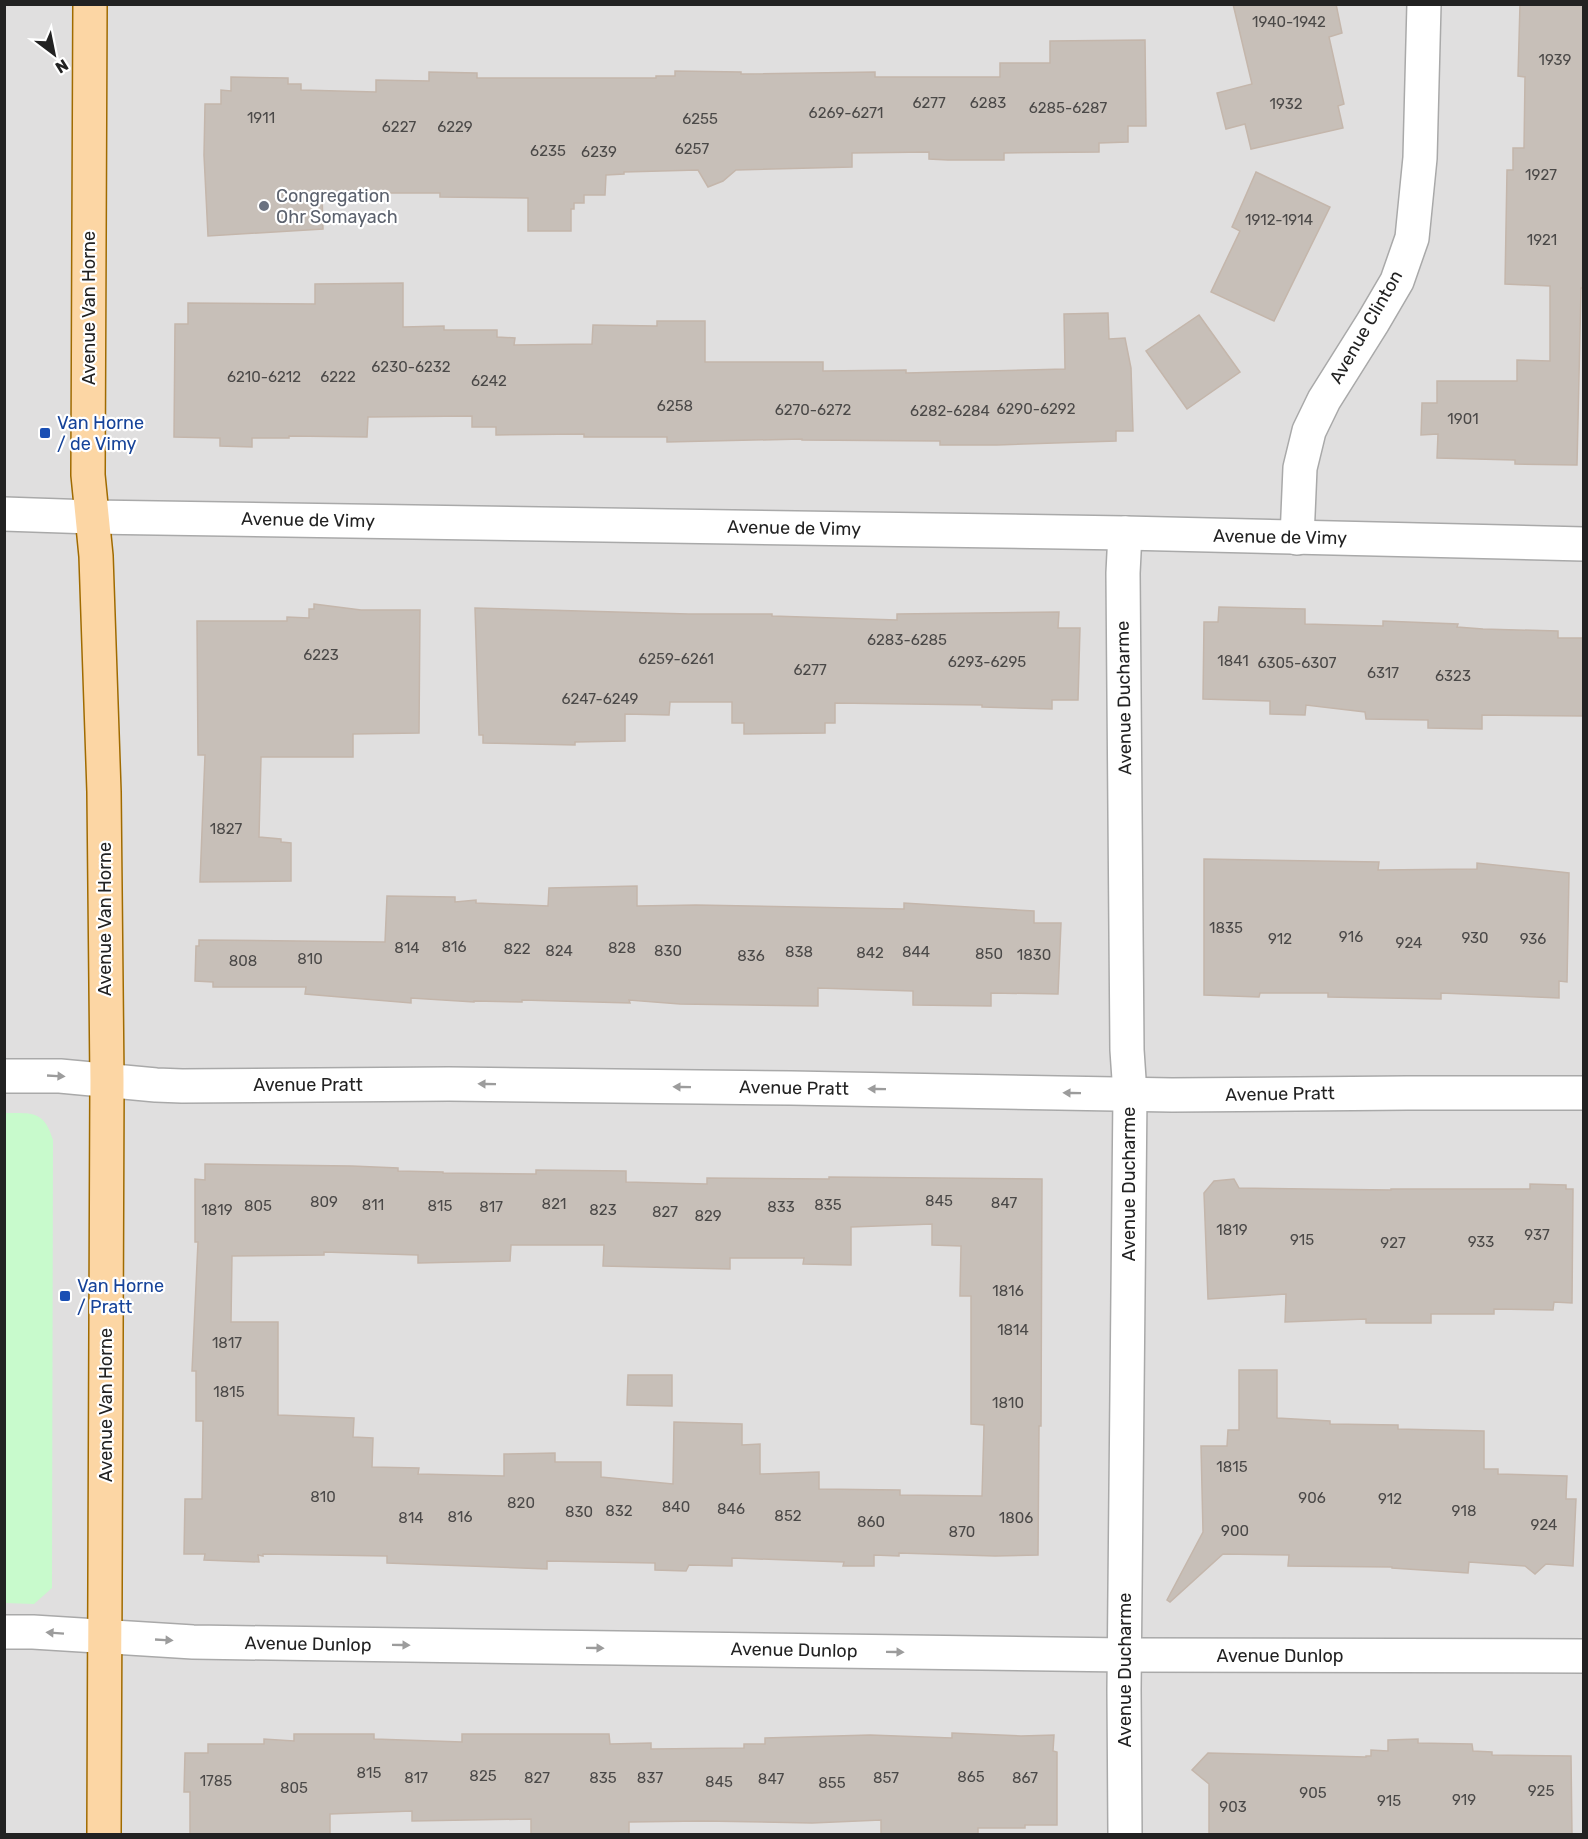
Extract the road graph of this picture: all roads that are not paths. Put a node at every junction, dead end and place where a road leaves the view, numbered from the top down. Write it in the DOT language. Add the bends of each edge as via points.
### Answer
graph roads {
  1 [pos="90,4"];
  2 [pos="1424,4"];
  3 [pos="4,514"];
  4 [pos="92,517"];
  5 [pos="1125,533"];
  6 [pos="1297,538"];
  7 [pos="1584,544"];
  8 [pos="4,1076"];
  9 [pos="107,1081"];
  10 [pos="1584,1093"];
  11 [pos="1130,1094"];
  12 [pos="4,1632"];
  13 [pos="105,1637"];
  14 [pos="1125,1655"];
  15 [pos="1584,1656"];
  16 [pos="104,1834"];
  17 [pos="1125,1834"];
  1 -- 4 [label="main road, Avenue Van Horne" via="88,475"];
  2 -- 6 [label="street, Avenue Clinton" via="1420,158 1412,238 1397,281 1309,431 1300,468"];
  3 -- 4 [label="street, Avenue de Vimy"];
  4 -- 5 [label="street, Avenue de Vimy"];
  4 -- 9 [label="main road, Avenue Van Horne" via="104,792"];
  5 -- 6 [label="street, Avenue de Vimy"];
  5 -- 11 [label="street, Avenue Ducharme"];
  6 -- 7 [label="street, Avenue de Vimy"];
  8 -- 9 [label="street, Avenue Pratt, one-way"];
  11 -- 9 [label="street, Avenue Pratt, one-way" via="449,1084 182,1086"];
  9 -- 13 [label="main road, Avenue Van Horne"];
  10 -- 11 [label="street, Avenue Pratt"];
  11 -- 14 [label="street, Avenue Ducharme"];
  13 -- 12 [label="street, Avenue Dunlop, one-way"];
  13 -- 14 [label="street, Avenue Dunlop, one-way" via="193,1642"];
  13 -- 16 [label="main road, Avenue Van Horne"];
  14 -- 15 [label="street, Avenue Dunlop"];
  14 -- 17 [label="street, Avenue Ducharme"];
}
